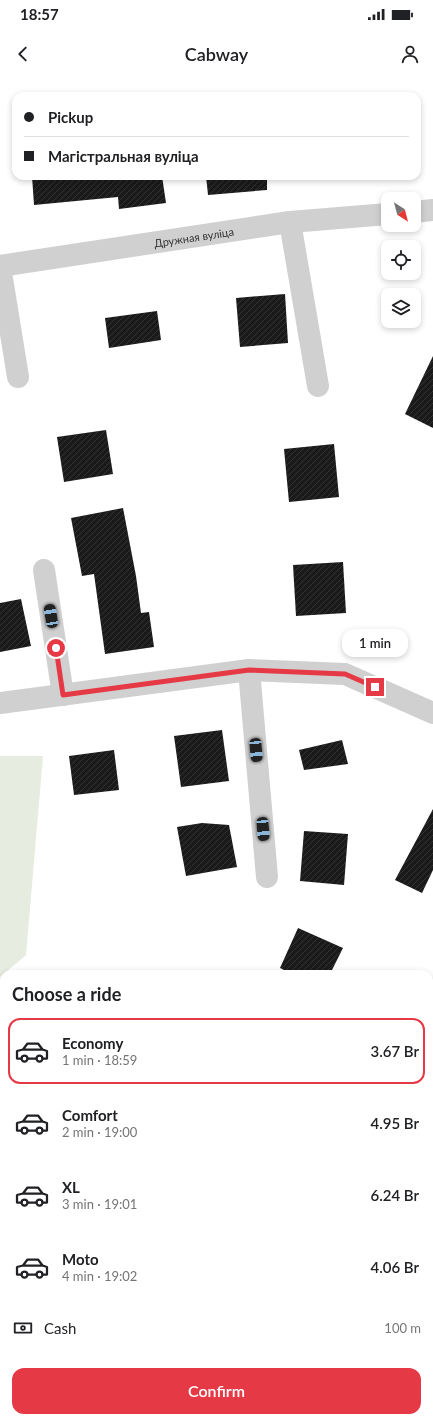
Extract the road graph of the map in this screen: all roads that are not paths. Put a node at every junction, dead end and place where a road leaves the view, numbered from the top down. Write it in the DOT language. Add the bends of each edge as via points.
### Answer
graph roads {
  1 [pos="433,210"];
  2 [pos="421,211"];
  3 [pos="381,215"];
  4 [pos="290,222"];
  5 [pos="0,266"];
  6 [pos="18,378"];
  7 [pos="318,386"];
  8 [pos="44,570"];
  9 [pos="249,670"];
  10 [pos="63,695"];
  11 [pos="0,703"];
  12 [pos="433,713"];
  13 [pos="267,877"];
  1 -- 2 [label="street"];
  3 -- 4 [label="street, Дружная вуліца"];
  4 -- 5 [label="street, Дружная вуліца"];
  4 -- 7 [label="street"];
  5 -- 6 [label="street"];
  8 -- 10 [label="street"];
  9 -- 10 [label="street"];
  9 -- 12 [label="street" via="345,674"];
  9 -- 13 [label="street"];
  10 -- 11 [label="street"];
}
